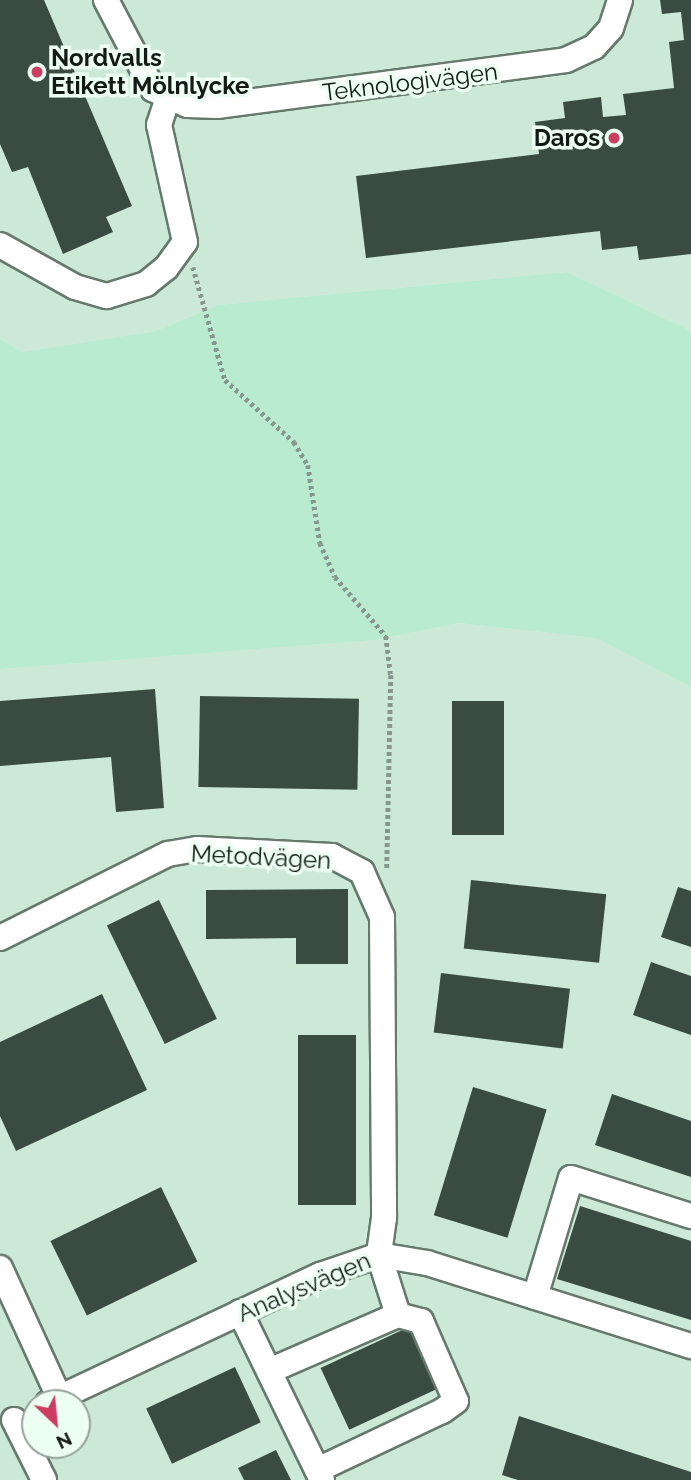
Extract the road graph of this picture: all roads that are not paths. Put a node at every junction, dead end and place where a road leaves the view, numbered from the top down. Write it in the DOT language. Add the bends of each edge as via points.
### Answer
graph roads {
  1 [pos="106,0"];
  2 [pos="620,0"];
  3 [pos="168,97"];
  4 [pos="0,245"];
  5 [pos="0,938"];
  6 [pos="691,1216"];
  7 [pos="380,1255"];
  8 [pos="0,1268"];
  9 [pos="535,1297"];
  10 [pos="240,1312"];
  11 [pos="398,1315"];
  12 [pos="691,1346"];
  13 [pos="269,1371"];
  14 [pos="50,1389"];
  15 [pos="77,1389"];
  16 [pos="16,1419"];
  17 [pos="319,1475"];
  18 [pos="44,1480"];
  1 -- 3 [label="street, Teknologivägen" via="139,68 153,89"];
  2 -- 3 [label="street, Teknologivägen" via="611,29 594,47 566,60 217,106 188,105"];
  3 -- 4 [label="street" via="159,125 186,242 166,268 145,284 107,296 75,287"];
  5 -- 7 [label="street, Metodvägen" via="168,854 197,849 332,856 362,872 382,917 384,1218"];
  6 -- 9 [label="street" via="571,1178"];
  7 -- 9 [label="street, Analysvägen" via="427,1263"];
  7 -- 10 [label="street, Analysvägen" via="341,1266"];
  7 -- 11 [label="street"];
  8 -- 14 [label="street"];
  9 -- 12 [label="street, Analysvägen"];
  10 -- 13 [label="street"];
  10 -- 15 [label="street, Analysvägen"];
  11 -- 13 [label="street"];
  11 -- 17 [label="street" via="421,1321 456,1401"];
  13 -- 17 [label="street"];
  16 -- 18 [label="street"];
}
